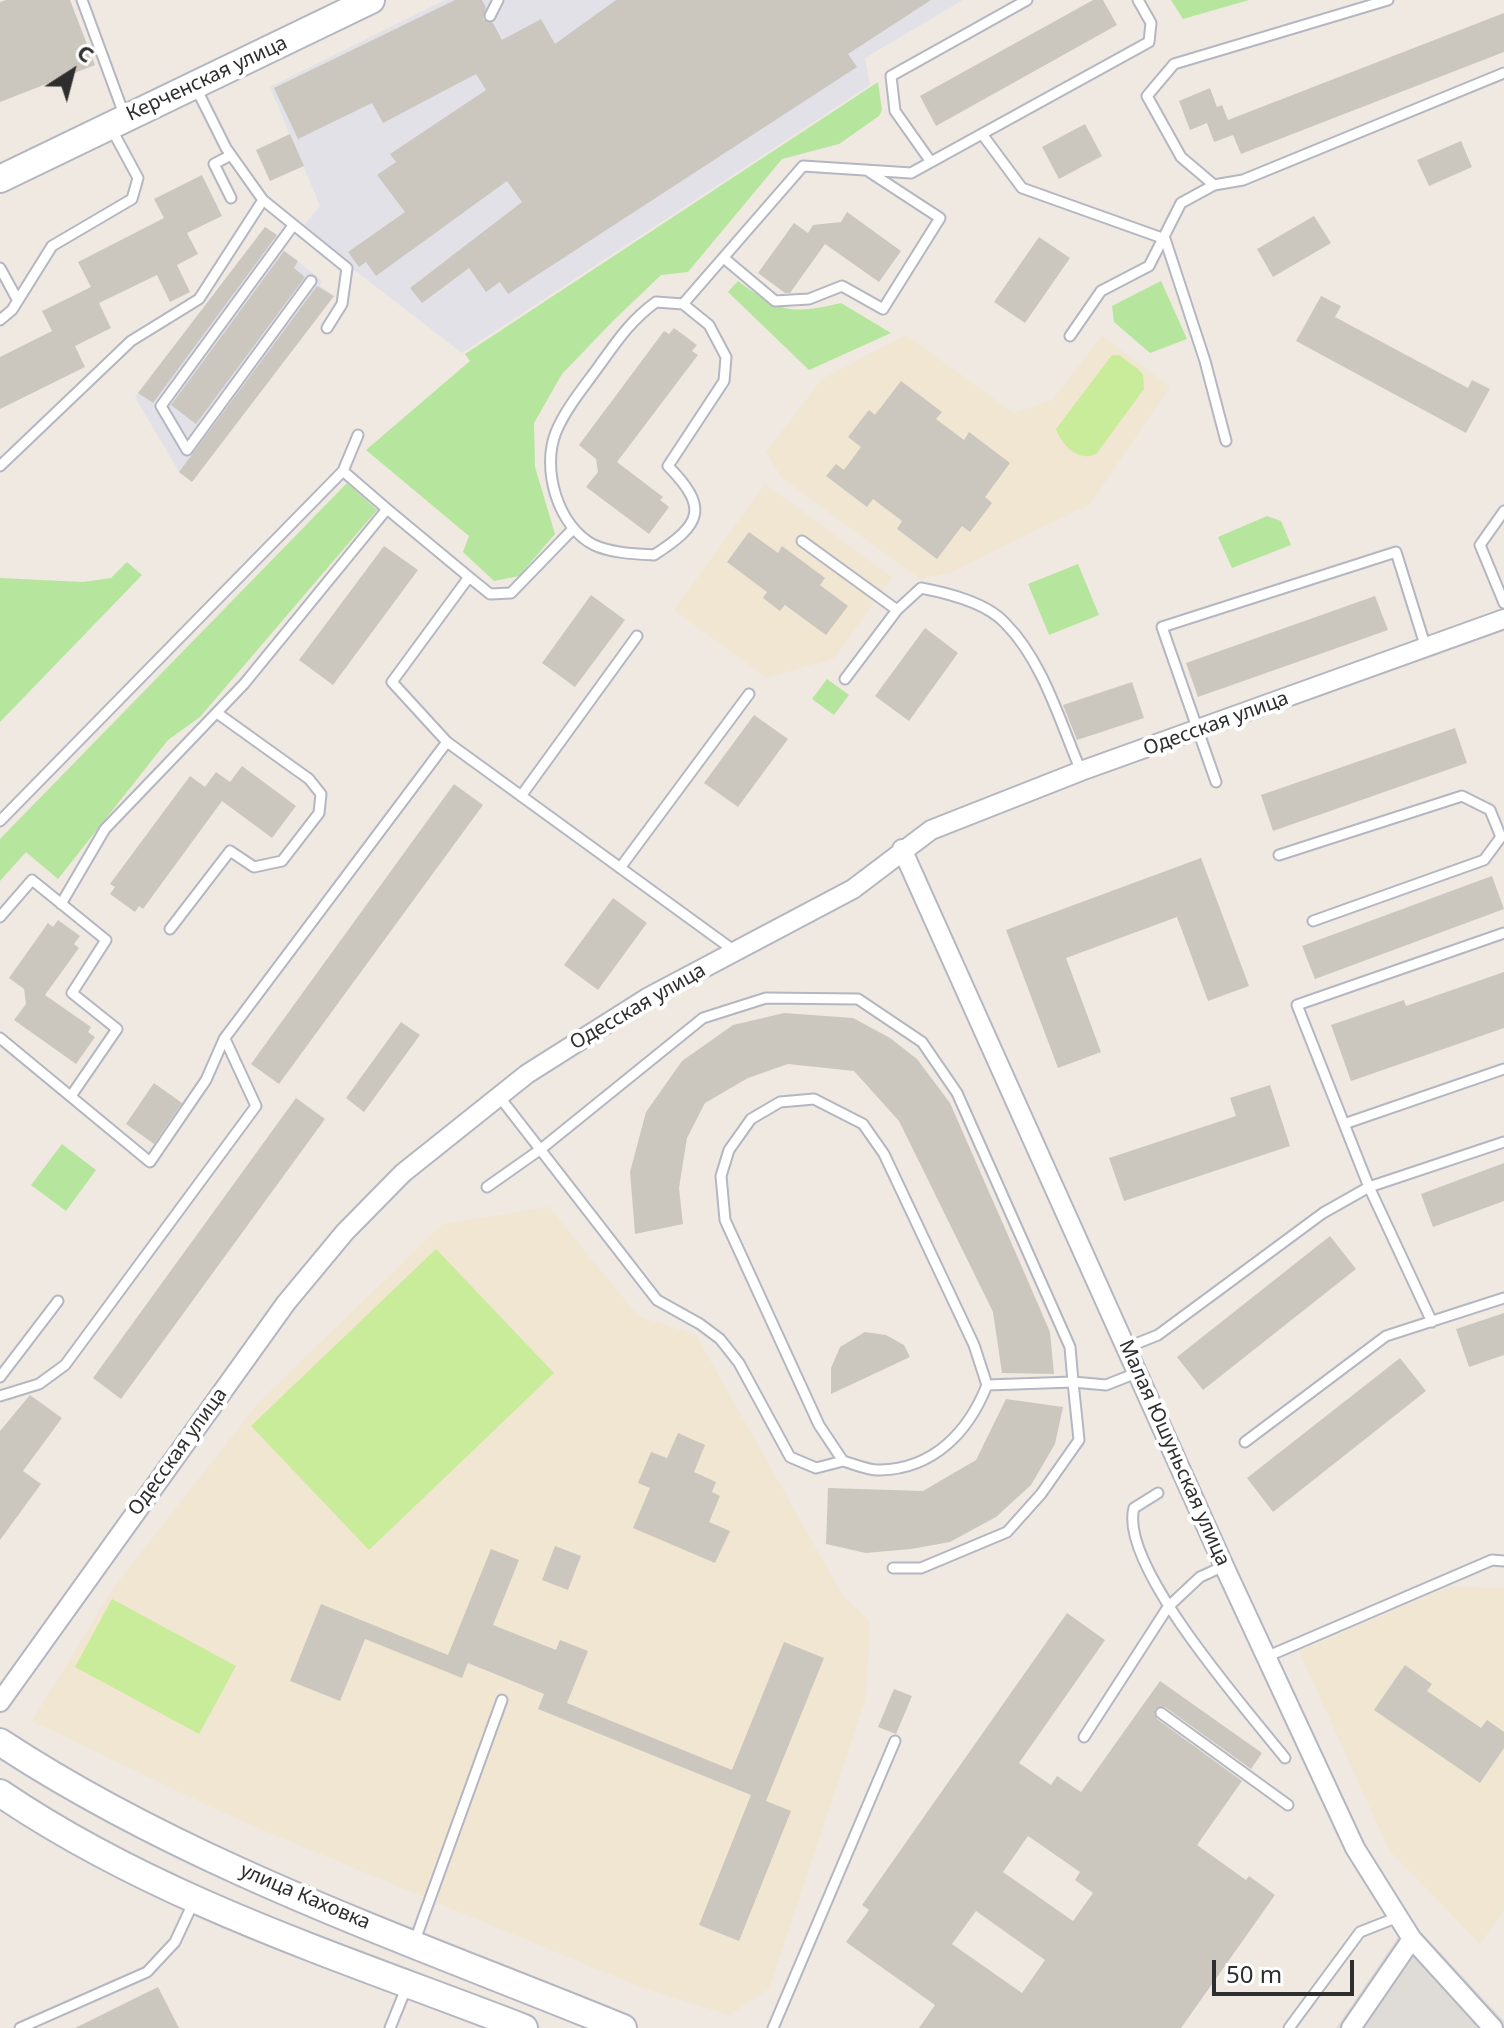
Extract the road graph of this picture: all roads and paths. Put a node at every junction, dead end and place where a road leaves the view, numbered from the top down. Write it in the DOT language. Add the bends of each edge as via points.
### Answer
graph roads {
  1 [pos="82,0"];
  2 [pos="371,0"];
  3 [pos="498,0"];
  4 [pos="1027,0"];
  5 [pos="1138,0"];
  6 [pos="1388,0"];
  7 [pos="490,16"];
  8 [pos="1504,73"];
  9 [pos="195,85"];
  10 [pos="117,121"];
  11 [pos="982,134"];
  12 [pos="231,155"];
  13 [pos="931,162"];
  14 [pos="868,170"];
  15 [pos="0,179"];
  16 [pos="1214,185"];
  17 [pos="231,198"];
  18 [pos="263,200"];
  19 [pos="292,227"];
  20 [pos="1165,239"];
  21 [pos="725,259"];
  22 [pos="0,268"];
  23 [pos="311,281"];
  24 [pos="17,299"];
  25 [pos="683,304"];
  26 [pos="0,320"];
  27 [pos="327,328"];
  28 [pos="1070,336"];
  29 [pos="358,435"];
  30 [pos="1226,441"];
  31 [pos="0,466"];
  32 [pos="343,471"];
  33 [pos="387,509"];
  34 [pos="1504,511"];
  35 [pos="572,530"];
  36 [pos="802,541"];
  37 [pos="469,577"];
  38 [pos="1504,603"];
  39 [pos="897,610"];
  40 [pos="1504,619"];
  41 [pos="637,636"];
  42 [pos="1426,648"];
  43 [pos="845,679"];
  44 [pos="749,694"];
  45 [pos="217,713"];
  46 [pos="1198,731"];
  47 [pos="447,742"];
  48 [pos="1081,771"];
  49 [pos="1216,782"];
  50 [pos="521,796"];
  51 [pos="0,821"];
  52 [pos="902,849"];
  53 [pos="1279,855"];
  54 [pos="620,868"];
  55 [pos="61,904"];
  56 [pos="0,917"];
  57 [pos="1313,921"];
  58 [pos="170,929"];
  59 [pos="1504,933"];
  60 [pos="736,952"];
  61 [pos="0,1038"];
  62 [pos="225,1039"];
  63 [pos="1504,1069"];
  64 [pos="498,1095"];
  65 [pos="71,1096"];
  66 [pos="1344,1124"];
  67 [pos="1504,1142"];
  68 [pos="541,1149"];
  69 [pos="487,1187"];
  70 [pos="1369,1187"];
  71 [pos="1504,1298"];
  72 [pos="58,1301"];
  73 [pos="1432,1322"];
  74 [pos="1128,1347"];
  75 [pos="1139,1372"];
  76 [pos="0,1377"];
  77 [pos="1073,1382"];
  78 [pos="987,1385"];
  79 [pos="0,1396"];
  80 [pos="1245,1442"];
  81 [pos="843,1461"];
  82 [pos="1158,1493"];
  83 [pos="1504,1561"];
  84 [pos="1224,1566"];
  85 [pos="893,1568"];
  86 [pos="1168,1607"];
  87 [pos="1266,1657"];
  88 [pos="502,1700"];
  89 [pos="0,1702"];
  90 [pos="1161,1713"];
  91 [pos="1084,1737"];
  92 [pos="895,1741"];
  93 [pos="0,1742"];
  94 [pos="1285,1758"];
  95 [pos="3,1801"];
  96 [pos="1288,1805"];
  97 [pos="194,1901"];
  98 [pos="1398,1917"];
  99 [pos="1412,1939"];
  100 [pos="414,1943"];
  101 [pos="408,1983"];
  102 [pos="20,2028"];
  103 [pos="390,2028"];
  104 [pos="524,2028"];
  105 [pos="623,2028"];
  106 [pos="773,2028"];
  107 [pos="1289,2028"];
  108 [pos="1351,2028"];
  109 [pos="1493,2028"];
  1 -- 10 [label="lane"];
  2 -- 9 [label="main road, Керченская улица"];
  3 -- 7 [label="lane"];
  4 -- 13 [label="lane" via="891,76 895,111"];
  5 -- 11 [label="lane" via="1151,23 1149,42"];
  6 -- 16 [label="lane" via="1174,64 1147,96 1181,157"];
  8 -- 16 [label="lane" via="1243,180"];
  9 -- 10 [label="main road, Керченская улица"];
  9 -- 12 [label="lane"];
  10 -- 15 [label="main road, Керченская улица"];
  10 -- 24 [label="lane" via="138,178 132,199 52,246"];
  11 -- 13 [label="lane"];
  11 -- 20 [label="lane" via="1022,188"];
  12 -- 17 [label="lane" via="214,164"];
  12 -- 18 [label="lane"];
  13 -- 14 [label="lane" via="911,173"];
  14 -- 21 [label="lane" via="803,166"];
  14 -- 21 [label="lane" via="940,218 883,309 842,286 809,299 775,301"];
  16 -- 20 [label="lane" via="1181,203"];
  18 -- 19 [label="lane"];
  18 -- 31 [label="lane" via="199,299 131,341"];
  19 -- 23 [label="lane" via="161,406 187,450"];
  19 -- 27 [label="lane" via="347,268 342,304"];
  20 -- 28 [label="lane" via="1149,266 1101,291"];
  20 -- 30 [label="lane"];
  21 -- 25 [label="lane"];
  22 -- 24 [label="lane"];
  24 -- 26 [label="lane"];
  25 -- 35 [label="lane" via="656,302 633,319 555,435 550,465"];
  25 -- 35 [label="lane" via="709,325 726,357 724,381 668,466 690,488 696,510 689,528 654,555 595,545"];
  29 -- 32 [label="lane"];
  32 -- 33 [label="lane"];
  32 -- 51 [label="lane"];
  33 -- 37 [label="lane"];
  33 -- 45 [label="lane"];
  34 -- 38 [label="lane" via="1480,545"];
  35 -- 37 [label="lane" via="511,593 490,594"];
  36 -- 39 [label="lane"];
  37 -- 47 [label="lane" via="392,682"];
  39 -- 43 [label="lane"];
  39 -- 48 [label="lane" via="921,588 952,594 1004,621 1035,664"];
  40 -- 42 [label="street, Одесская улица"];
  41 -- 50 [label="lane"];
  42 -- 46 [label="street, Одесская улица"];
  42 -- 46 [label="lane" via="1396,552 1162,627"];
  44 -- 54 [label="lane"];
  45 -- 55 [label="lane" via="105,829"];
  45 -- 58 [label="lane" via="309,779 321,794 319,813 282,861 254,867 230,851"];
  46 -- 48 [label="street, Одесская улица"];
  46 -- 49 [label="lane"];
  47 -- 50 [label="lane"];
  47 -- 62 [label="lane"];
  48 -- 52 [label="street, Одесская улица" via="931,830"];
  50 -- 54 [label="lane"];
  52 -- 60 [label="street, Одесская улица" via="853,889"];
  52 -- 74 [label="street, Малая Юшуньская улица"];
  53 -- 57 [label="lane" via="1462,796 1490,810 1501,837 1484,860"];
  54 -- 60 [label="lane"];
  55 -- 56 [label="lane" via="32,880"];
  55 -- 65 [label="lane" via="106,940 72,993 117,1029"];
  59 -- 66 [label="lane" via="1297,1005"];
  60 -- 64 [label="street, Одесская улица" via="647,998"];
  61 -- 65 [label="lane"];
  62 -- 65 [label="lane" via="206,1080 150,1162"];
  62 -- 79 [label="lane" via="256,1106 65,1365 39,1384"];
  63 -- 66 [label="lane"];
  64 -- 68 [label="lane"];
  64 -- 89 [label="street, Одесская улица" via="403,1173 296,1291"];
  66 -- 70 [label="lane"];
  67 -- 70 [label="lane"];
  68 -- 69 [label="lane"];
  68 -- 77 [label="lane" via="703,1018 766,998 858,999 922,1042 957,1093 1070,1347"];
  68 -- 81 [label="lane" via="657,1300 710,1331 739,1363 790,1457 816,1468"];
  70 -- 73 [label="lane"];
  70 -- 74 [label="lane" via="1323,1213 1158,1335"];
  71 -- 73 [label="lane"];
  72 -- 76 [label="lane"];
  73 -- 80 [label="lane" via="1386,1336"];
  74 -- 75 [label="street, Малая Юшуньская улица"];
  75 -- 77 [label="lane" via="1106,1385"];
  75 -- 84 [label="street, Малая Юшуньская улица"];
  77 -- 78 [label="lane"];
  77 -- 85 [label="lane" via="1079,1440 1007,1532 921,1568"];
  78 -- 81 [label="lane" via="975,1415 950,1443 922,1461 879,1471"];
  78 -- 81 [label="lane" via="974,1345 884,1154 863,1124 814,1099 780,1102 751,1119 729,1150 721,1176 725,1220 819,1425"];
  82 -- 86 [label="lane" via="1134,1508 1131,1521 1143,1560"];
  83 -- 87 [label="lane" via="1492,1560"];
  84 -- 86 [label="lane" via="1200,1577"];
  84 -- 87 [label="street, Малая Юшуньская улица"];
  86 -- 91 [label="lane"];
  86 -- 94 [label="lane"];
  87 -- 98 [label="street, Малая Юшуньская улица" via="1355,1848"];
  88 -- 100 [label="lane"];
  90 -- 96 [label="lane"];
  92 -- 106 [label="lane"];
  93 -- 100 [label="main road, улица Каховка" via="148,1831"];
  95 -- 97 [label="main road, улица Каховка"];
  97 -- 101 [label="main road, улица Каховка"];
  97 -- 102 [label="lane" via="175,1942 147,1972"];
  98 -- 99 [label="street, Малая Юшуньская улица"];
  98 -- 107 [label="lane" via="1360,1932"];
  99 -- 108 [label="street"];
  99 -- 109 [label="street, Малая Юшуньская улица"];
  100 -- 105 [label="main road, улица Каховка"];
  101 -- 103 [label="lane"];
  101 -- 104 [label="main road, улица Каховка"];
}
